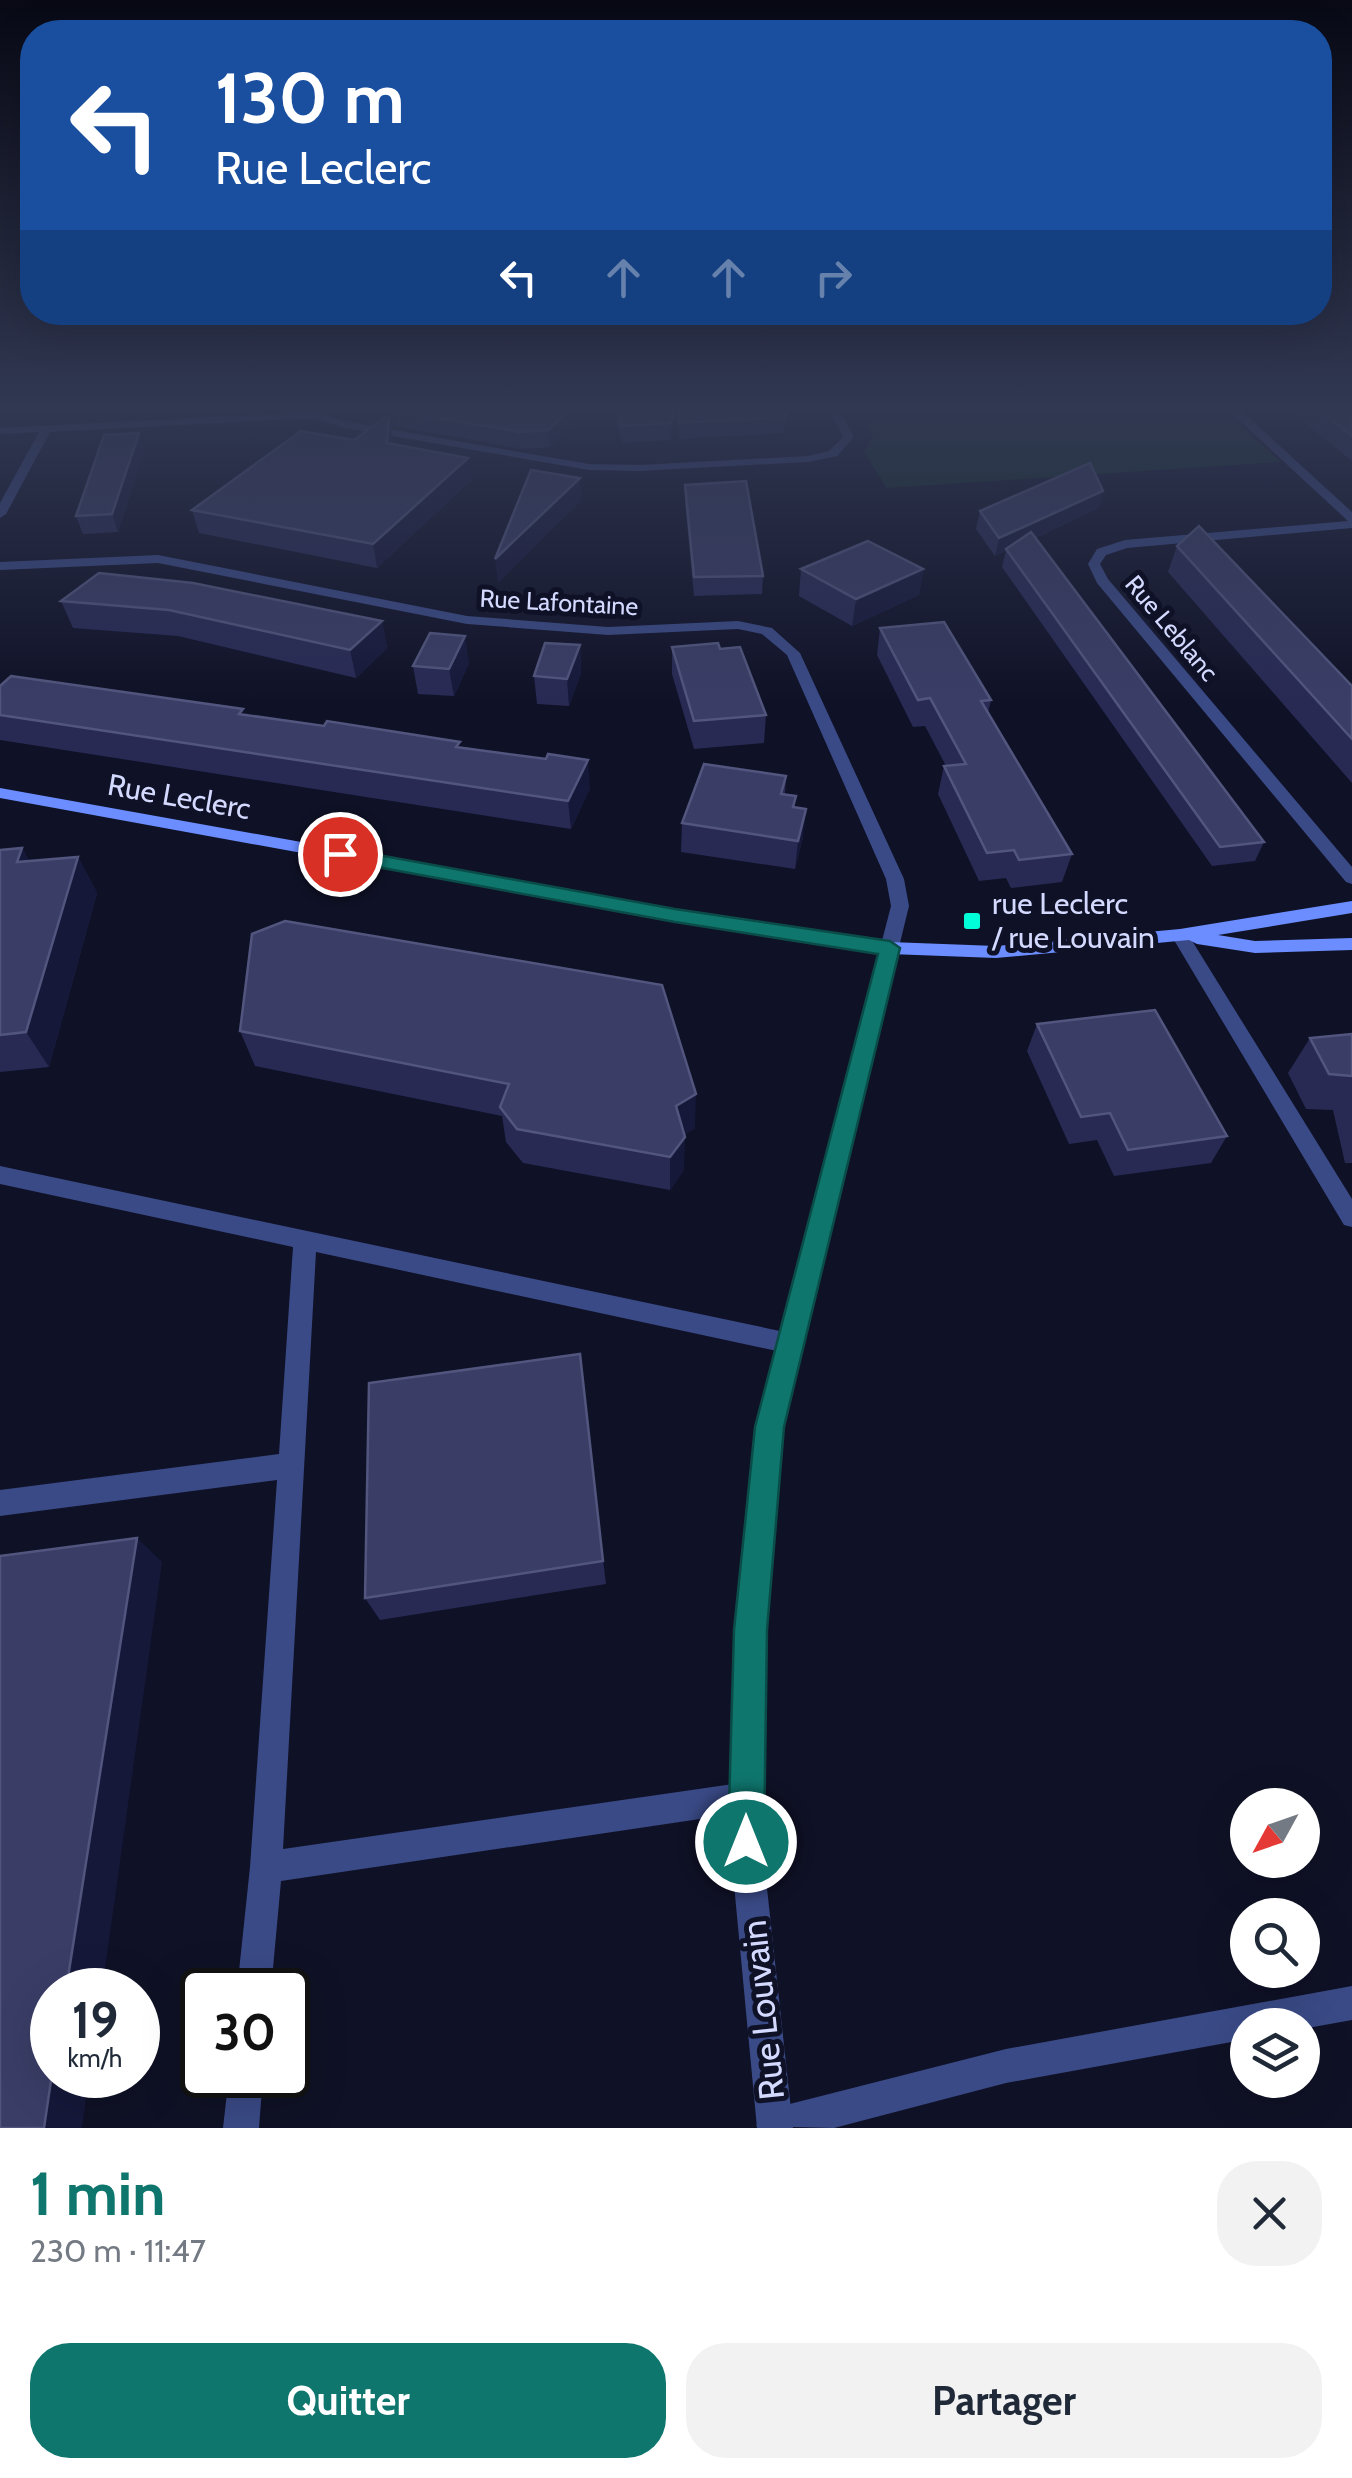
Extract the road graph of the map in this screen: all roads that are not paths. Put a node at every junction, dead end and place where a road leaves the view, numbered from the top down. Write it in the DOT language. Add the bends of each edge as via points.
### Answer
graph roads {
  1 [pos="1352,521"];
  2 [pos="0,566"];
  3 [pos="0,792"];
  4 [pos="1352,878"];
  5 [pos="1352,907"];
  6 [pos="1180,935"];
  7 [pos="1352,944"];
  8 [pos="890,948"];
  9 [pos="0,1175"];
  10 [pos="1352,1218"];
  11 [pos="305,1238"];
  12 [pos="790,1343"];
  13 [pos="291,1465"];
  14 [pos="0,1503"];
  15 [pos="746,1797"];
  16 [pos="266,1867"];
  17 [pos="256,1968"];
  18 [pos="1352,2003"];
  19 [pos="244,2098"];
  20 [pos="775,2127"];
  21 [pos="241,2128"];
  1 -- 4 [label="street, Rue Leblanc" via="1125,544 1101,552 1094,564"];
  2 -- 8 [label="street, Rue Lafontaine" via="158,559 467,620 608,632 738,625 767,631 793,653 895,879 900,906"];
  3 -- 8 [label="street, Rue Leclerc" via="675,916"];
  5 -- 6 [label="street, Rue Leclerc"];
  6 -- 7 [label="street, Rue Leclerc" via="1255,948"];
  6 -- 8 [label="street, Rue Leclerc" via="996,952"];
  6 -- 10 [label="street"];
  8 -- 12 [label="street, Rue Louvain"];
  9 -- 11 [label="street"];
  11 -- 12 [label="street"];
  11 -- 13 [label="street"];
  12 -- 15 [label="street, Rue Louvain" via="769,1427 750,1630"];
  13 -- 14 [label="street"];
  13 -- 16 [label="street"];
  15 -- 16 [label="street"];
  15 -- 20 [label="street, Rue Louvain"];
  16 -- 17 [label="street"];
  18 -- 20 [label="street" via="1006,2066"];
  19 -- 21 [label="street"];
}
